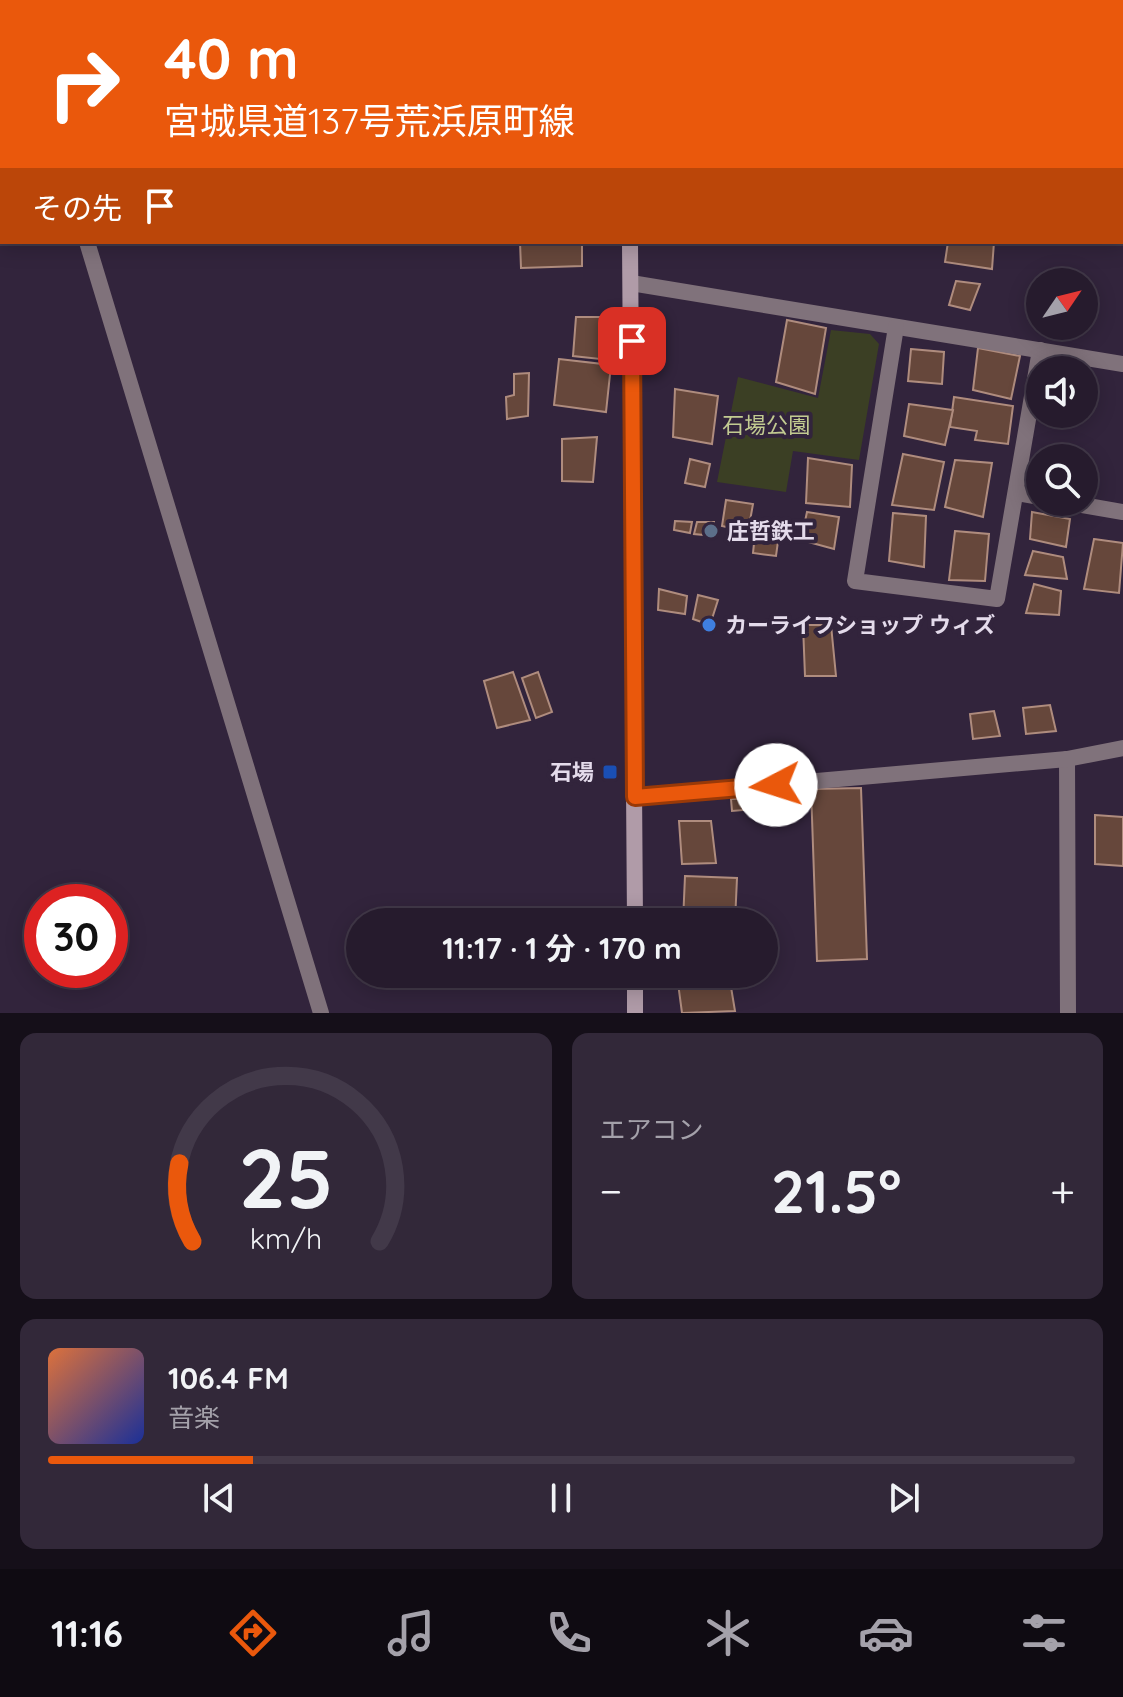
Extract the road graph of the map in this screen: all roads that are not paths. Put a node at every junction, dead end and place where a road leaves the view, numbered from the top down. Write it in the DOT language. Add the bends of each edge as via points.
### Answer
graph roads {
  1 [pos="88,244"];
  2 [pos="630,244"];
  3 [pos="631,283"];
  4 [pos="896,327"];
  5 [pos="1040,350"];
  6 [pos="1123,364"];
  7 [pos="1016,493"];
  8 [pos="1026,495"];
  9 [pos="1098,508"];
  10 [pos="1123,512"];
  11 [pos="1123,748"];
  12 [pos="1067,759"];
  13 [pos="635,797"];
  14 [pos="635,908"];
  15 [pos="635,988"];
  16 [pos="321,1013"];
  17 [pos="635,1013"];
  18 [pos="1068,1013"];
  1 -- 16 [label="street"];
  2 -- 3 [label="main road"];
  3 -- 4 [label="street"];
  3 -- 13 [label="main road"];
  4 -- 5 [label="street"];
  4 -- 7 [label="street" via="855,581 997,599"];
  5 -- 6 [label="street"];
  5 -- 7 [label="street"];
  7 -- 8 [label="street"];
  9 -- 10 [label="street"];
  11 -- 12 [label="street"];
  12 -- 13 [label="street"];
  12 -- 18 [label="street"];
  13 -- 14 [label="main road"];
  15 -- 17 [label="main road"];
}
